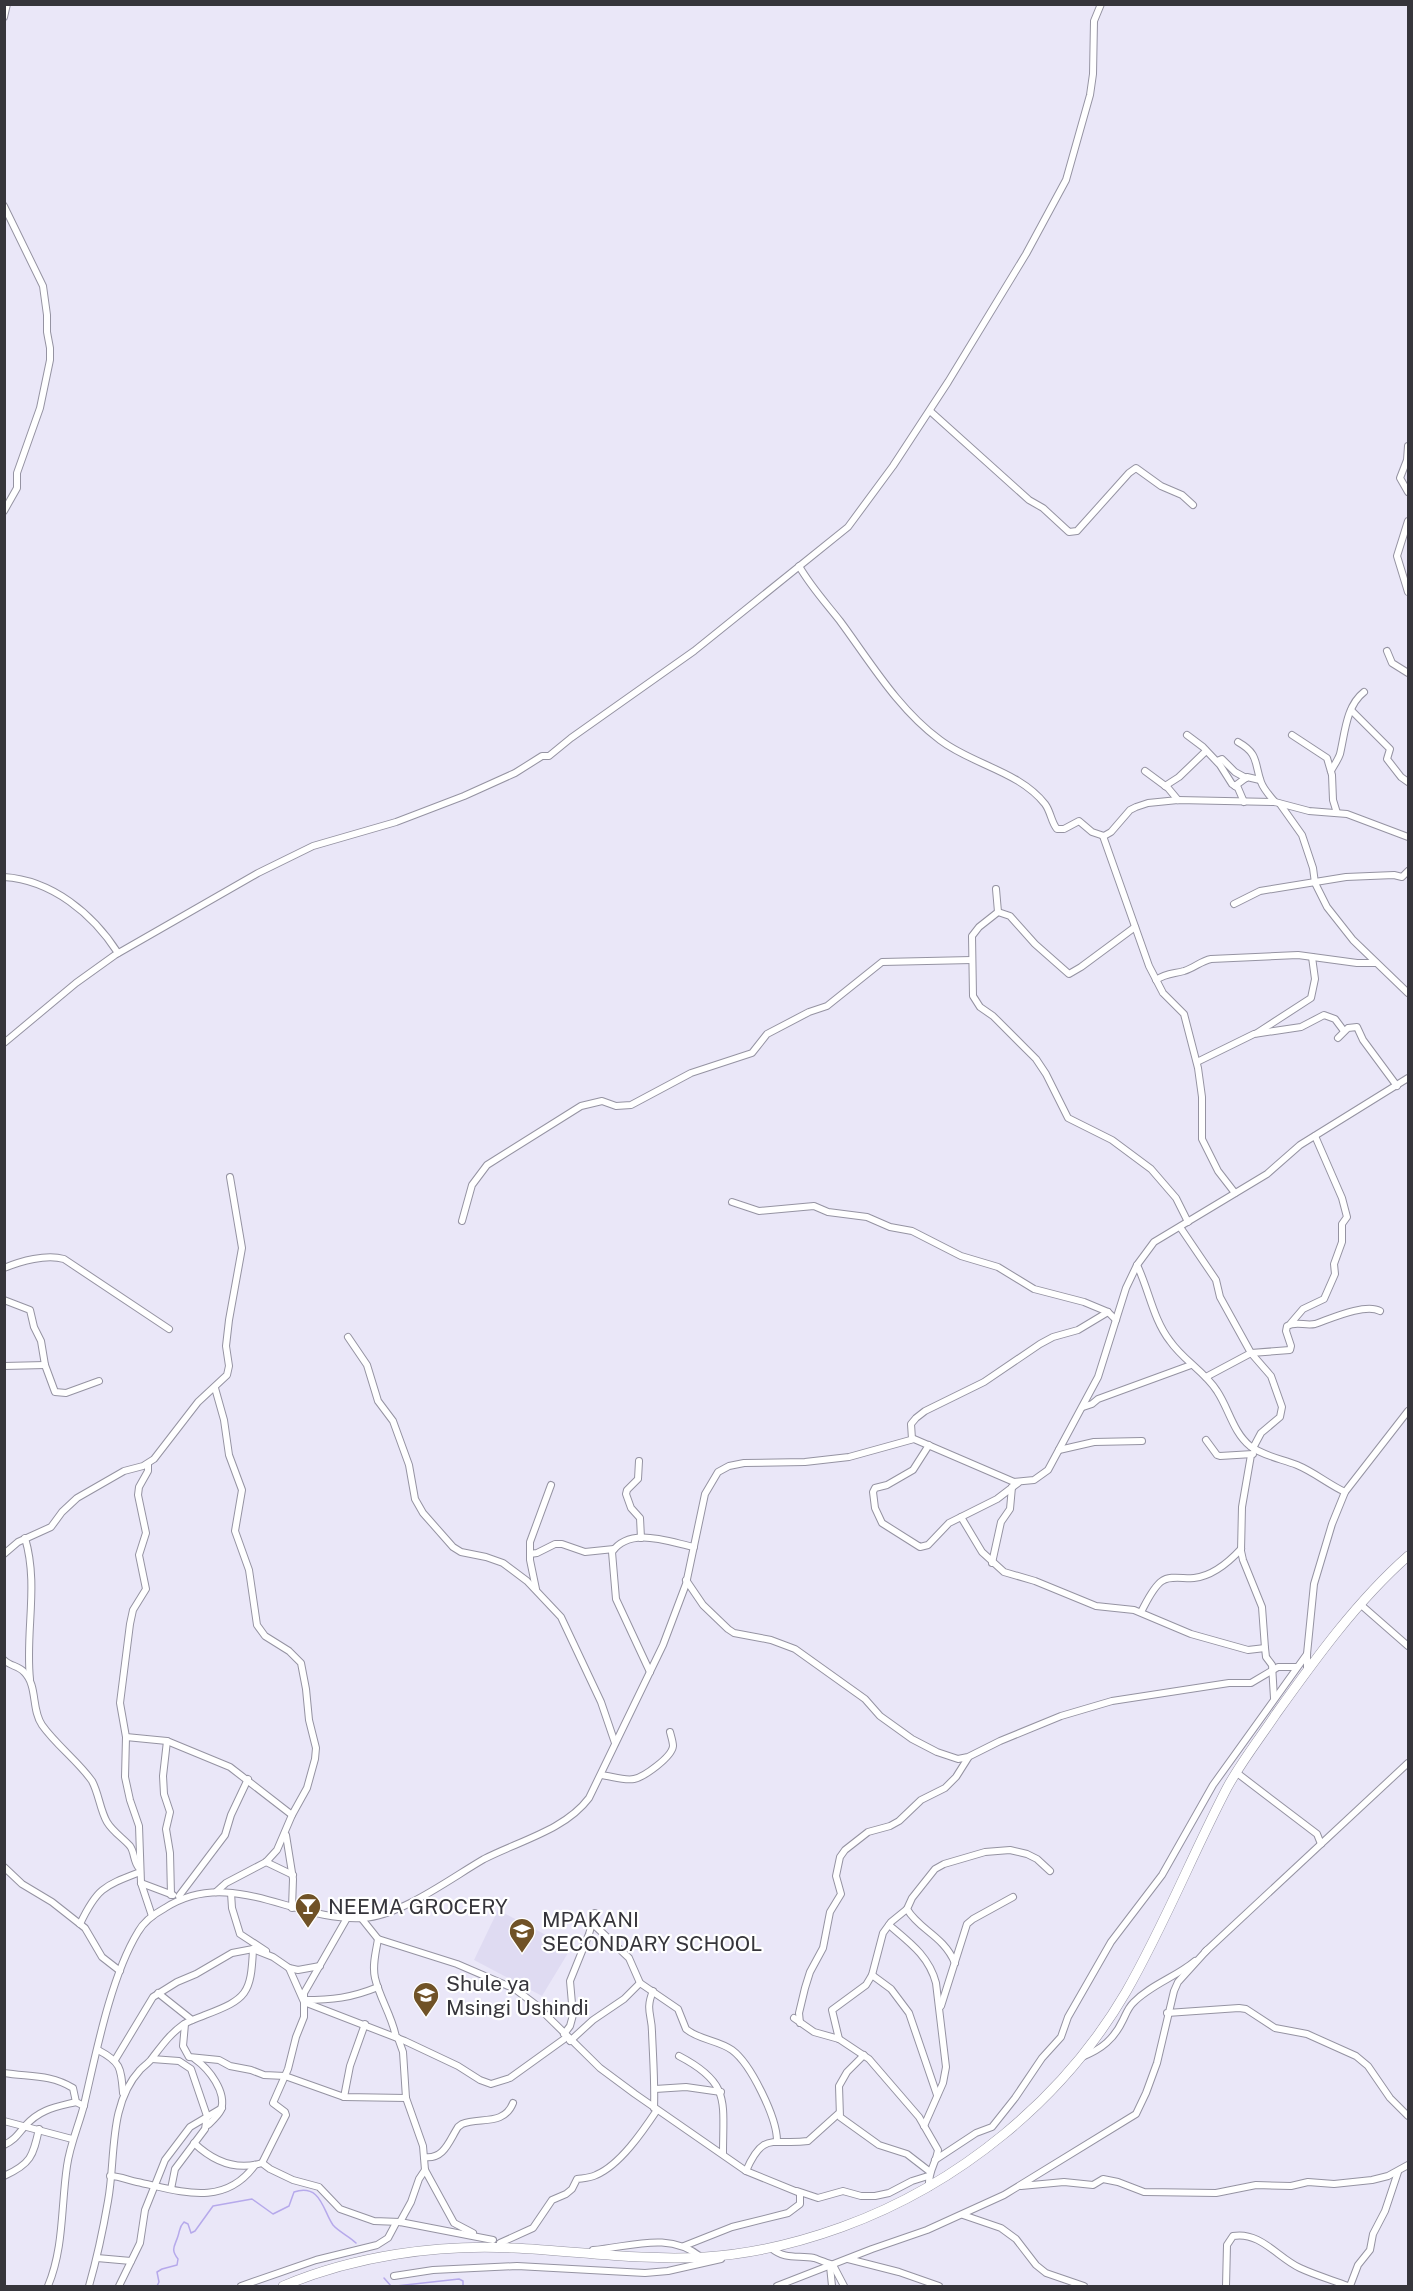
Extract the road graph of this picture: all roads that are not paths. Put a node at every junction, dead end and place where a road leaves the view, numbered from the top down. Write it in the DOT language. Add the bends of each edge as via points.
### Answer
graph roads {
  1 [pos="7,4"];
  2 [pos="1101,4"];
  3 [pos="4,17"];
  4 [pos="4,206"];
  5 [pos="930,411"];
  6 [pos="1408,446"];
  7 [pos="1408,492"];
  8 [pos="1193,506"];
  9 [pos="4,511"];
  10 [pos="1408,526"];
  11 [pos="799,566"];
  12 [pos="1408,592"];
  13 [pos="1386,651"];
  14 [pos="1408,673"];
  15 [pos="1364,692"];
  16 [pos="1351,710"];
  17 [pos="1187,735"];
  18 [pos="1292,735"];
  19 [pos="1238,742"];
  20 [pos="1206,751"];
  21 [pos="1216,761"];
  22 [pos="1145,771"];
  23 [pos="1331,771"];
  24 [pos="1246,778"];
  25 [pos="1260,780"];
  26 [pos="1408,783"];
  27 [pos="1165,786"];
  28 [pos="1235,786"];
  29 [pos="1178,800"];
  30 [pos="1244,802"];
  31 [pos="1277,803"];
  32 [pos="1337,813"];
  33 [pos="1102,836"];
  34 [pos="1408,837"];
  35 [pos="1408,871"];
  36 [pos="4,877"];
  37 [pos="1315,883"];
  38 [pos="996,889"];
  39 [pos="1234,904"];
  40 [pos="998,912"];
  41 [pos="1135,927"];
  42 [pos="118,953"];
  43 [pos="1312,957"];
  44 [pos="972,960"];
  45 [pos="1376,963"];
  46 [pos="1156,980"];
  47 [pos="1408,993"];
  48 [pos="1344,1030"];
  49 [pos="1256,1033"];
  50 [pos="1338,1038"];
  51 [pos="4,1043"];
  52 [pos="1197,1062"];
  53 [pos="1408,1080"];
  54 [pos="1397,1086"];
  55 [pos="1315,1136"];
  56 [pos="230,1177"];
  57 [pos="1234,1193"];
  58 [pos="732,1202"];
  59 [pos="462,1221"];
  60 [pos="1188,1222"];
  61 [pos="1180,1227"];
  62 [pos="1137,1265"];
  63 [pos="4,1268"];
  64 [pos="4,1300"];
  65 [pos="1380,1311"];
  66 [pos="1108,1312"];
  67 [pos="1116,1320"];
  68 [pos="1291,1323"];
  69 [pos="169,1329"];
  70 [pos="348,1337"];
  71 [pos="1251,1353"];
  72 [pos="45,1365"];
  73 [pos="1191,1365"];
  74 [pos="4,1366"];
  75 [pos="1206,1377"];
  76 [pos="99,1381"];
  77 [pos="215,1388"];
  78 [pos="1083,1407"];
  79 [pos="1408,1411"];
  80 [pos="912,1440"];
  81 [pos="1206,1440"];
  82 [pos="1142,1442"];
  83 [pos="929,1445"];
  84 [pos="1059,1450"];
  85 [pos="1252,1451"];
  86 [pos="639,1461"];
  87 [pos="148,1464"];
  88 [pos="1019,1482"];
  89 [pos="551,1485"];
  90 [pos="1012,1487"];
  91 [pos="1345,1492"];
  92 [pos="961,1517"];
  93 [pos="25,1538"];
  94 [pos="640,1538"];
  95 [pos="694,1547"];
  96 [pos="614,1549"];
  97 [pos="1241,1550"];
  98 [pos="4,1554"];
  99 [pos="530,1554"];
  100 [pos="1408,1556"];
  101 [pos="992,1563"];
  102 [pos="686,1580"];
  103 [pos="536,1590"];
  104 [pos="1360,1604"];
  105 [pos="1141,1612"];
  106 [pos="1408,1646"];
  107 [pos="1264,1648"];
  108 [pos="1306,1654"];
  109 [pos="4,1660"];
  110 [pos="1296,1668"];
  111 [pos="1307,1670"];
  112 [pos="1272,1671"];
  113 [pos="650,1672"];
  114 [pos="31,1683"];
  115 [pos="1274,1698"];
  116 [pos="670,1732"];
  117 [pos="126,1737"];
  118 [pos="167,1741"];
  119 [pos="615,1743"];
  120 [pos="968,1758"];
  121 [pos="1408,1763"];
  122 [pos="1237,1773"];
  123 [pos="601,1775"];
  124 [pos="248,1779"];
  125 [pos="292,1815"];
  126 [pos="285,1830"];
  127 [pos="1321,1844"];
  128 [pos="266,1862"];
  129 [pos="4,1867"];
  130 [pos="140,1870"];
  131 [pos="1050,1871"];
  132 [pos="293,1875"];
  133 [pos="141,1882"];
  134 [pos="215,1892"];
  135 [pos="231,1893"];
  136 [pos="171,1894"];
  137 [pos="182,1897"];
  138 [pos="1014,1897"];
  139 [pos="292,1908"];
  140 [pos="908,1909"];
  141 [pos="595,1913"];
  142 [pos="152,1916"];
  143 [pos="347,1918"];
  144 [pos="362,1919"];
  145 [pos="592,1923"];
  146 [pos="80,1924"];
  147 [pos="889,1925"];
  148 [pos="378,1939"];
  149 [pos="253,1948"];
  150 [pos="1207,1950"];
  151 [pos="273,1957"];
  152 [pos="955,1963"];
  153 [pos="320,1966"];
  154 [pos="289,1968"];
  155 [pos="120,1971"];
  156 [pos="872,1975"];
  157 [pos="640,1983"];
  158 [pos="378,1987"];
  159 [pos="653,1991"];
  160 [pos="158,1993"];
  161 [pos="304,2001"];
  162 [pos="940,2009"];
  163 [pos="1167,2013"];
  164 [pos="794,2018"];
  165 [pos="188,2022"];
  166 [pos="800,2023"];
  167 [pos="365,2024"];
  168 [pos="567,2037"];
  169 [pos="397,2038"];
  170 [pos="839,2039"];
  171 [pos="98,2050"];
  172 [pos="864,2055"];
  173 [pos="679,2056"];
  174 [pos="1079,2058"];
  175 [pos="152,2059"];
  176 [pos="195,2059"];
  177 [pos="115,2060"];
  178 [pos="4,2073"];
  179 [pos="285,2076"];
  180 [pos="655,2089"];
  181 [pos="721,2092"];
  182 [pos="123,2094"];
  183 [pos="937,2095"];
  184 [pos="344,2097"];
  185 [pos="406,2097"];
  186 [pos="76,2102"];
  187 [pos="513,2103"];
  188 [pos="84,2106"];
  189 [pos="222,2108"];
  190 [pos="656,2109"];
  191 [pos="838,2114"];
  192 [pos="207,2116"];
  193 [pos="1408,2116"];
  194 [pos="4,2121"];
  195 [pos="25,2126"];
  196 [pos="207,2126"];
  197 [pos="924,2126"];
  198 [pos="39,2129"];
  199 [pos="72,2139"];
  200 [pos="777,2141"];
  201 [pos="194,2143"];
  202 [pos="4,2145"];
  203 [pos="723,2154"];
  204 [pos="424,2157"];
  205 [pos="935,2160"];
  206 [pos="262,2163"];
  207 [pos="255,2165"];
  208 [pos="1408,2165"];
  209 [pos="425,2170"];
  210 [pos="746,2171"];
  211 [pos="1398,2172"];
  212 [pos="4,2175"];
  213 [pos="110,2176"];
  214 [pos="929,2178"];
  215 [pos="155,2185"];
  216 [pos="1018,2187"];
  217 [pos="171,2190"];
  218 [pos="796,2191"];
  219 [pos="962,2214"];
  220 [pos="398,2223"];
  221 [pos="497,2241"];
  222 [pos="684,2246"];
  223 [pos="510,2248"];
  224 [pos="771,2248"];
  225 [pos="574,2252"];
  226 [pos="729,2255"];
  227 [pos="97,2258"];
  228 [pos="702,2258"];
  229 [pos="848,2259"];
  230 [pos="131,2260"];
  231 [pos="831,2265"];
  232 [pos="394,2276"];
  233 [pos="797,2278"];
  234 [pos="51,2284"];
  235 [pos="89,2286"];
  236 [pos="119,2286"];
  237 [pos="241,2286"];
  238 [pos="283,2286"];
  239 [pos="777,2286"];
  240 [pos="798,2286"];
  241 [pos="832,2286"];
  242 [pos="844,2286"];
  243 [pos="939,2286"];
  244 [pos="1084,2286"];
  245 [pos="1226,2286"];
  246 [pos="1349,2286"];
  1 -- 3 [label="street"];
  2 -- 5 [label="street" via="1094,21 1090,95 1066,180"];
  4 -- 9 [label="street" via="43,286 50,348 40,408 17,473 16,491"];
  5 -- 8 [label="street" via="1070,532 1077,531 1136,468 1182,495"];
  5 -- 11 [label="street" via="848,527"];
  6 -- 7 [label="street" via="1400,478"];
  10 -- 12 [label="street" via="1397,556"];
  11 -- 33 [label="street" via="891,692 941,741 1018,781 1044,803 1057,829 1079,821"];
  11 -- 42 [label="street" via="667,671 549,756 425,811 313,846"];
  13 -- 14 [label="street" via="1392,663"];
  15 -- 16 [label="street"];
  16 -- 23 [label="street"];
  16 -- 26 [label="street" via="1390,749 1387,759"];
  17 -- 20 [label="street"];
  18 -- 23 [label="street" via="1325,755"];
  19 -- 25 [label="street" via="1254,755"];
  20 -- 21 [label="street"];
  20 -- 27 [label="street"];
  21 -- 24 [label="street" via="1222,759"];
  21 -- 28 [label="street"];
  22 -- 27 [label="street"];
  23 -- 32 [label="street"];
  24 -- 25 [label="street"];
  24 -- 28 [label="street"];
  25 -- 31 [label="street"];
  27 -- 29 [label="street"];
  28 -- 30 [label="street"];
  29 -- 30 [label="street"];
  29 -- 33 [label="street" via="1136,807"];
  30 -- 31 [label="street"];
  31 -- 32 [label="street"];
  31 -- 37 [label="street" via="1302,835"];
  32 -- 34 [label="street"];
  33 -- 41 [label="street"];
  35 -- 37 [label="street" via="1402,878 1354,876"];
  36 -- 42 [label="street" via="39,884 68,901 91,917"];
  37 -- 39 [label="street" via="1260,891"];
  37 -- 45 [label="street" via="1327,907"];
  38 -- 40 [label="street"];
  40 -- 41 [label="street" via="1010,915 1069,974"];
  40 -- 44 [label="street" via="974,931"];
  41 -- 46 [label="street"];
  42 -- 51 [label="street"];
  43 -- 45 [label="street"];
  43 -- 46 [label="street" via="1211,959"];
  43 -- 49 [label="street" via="1315,979 1311,998"];
  44 -- 59 [label="street" via="882,962 827,1006 767,1034 752,1053 691,1073 631,1105 622,1107 597,1101 567,1113 487,1165 472,1185"];
  44 -- 60 [label="street" via="976,1003 1036,1059 1067,1116 1112,1140 1151,1169 1176,1198"];
  45 -- 47 [label="street"];
  46 -- 52 [label="street" via="1184,1014"];
  48 -- 49 [label="street" via="1335,1019 1324,1015 1301,1027"];
  48 -- 50 [label="street"];
  48 -- 54 [label="street" via="1357,1027"];
  49 -- 52 [label="street"];
  52 -- 57 [label="street" via="1203,1143"];
  53 -- 54 [label="street"];
  54 -- 55 [label="street"];
  55 -- 57 [label="street" via="1267,1174"];
  55 -- 68 [label="street" via="1347,1217 1342,1224 1335,1274 1324,1299 1304,1309"];
  56 -- 77 [label="street" via="242,1248 226,1340 229,1366 227,1375"];
  57 -- 60 [label="street"];
  58 -- 66 [label="street" via="759,1211 814,1206 828,1212 867,1217 998,1267 1034,1289"];
  60 -- 61 [label="street"];
  61 -- 62 [label="street" via="1154,1242"];
  61 -- 71 [label="street" via="1216,1280 1220,1297"];
  62 -- 67 [label="street"];
  62 -- 73 [label="street" via="1161,1327"];
  63 -- 69 [label="street" via="32,1260 64,1259"];
  64 -- 72 [label="street" via="30,1310"];
  65 -- 68 [label="street" via="1346,1314 1310,1324"];
  66 -- 67 [label="street"];
  66 -- 80 [label="street" via="1078,1330 1040,1344 984,1382 925,1411 911,1424"];
  67 -- 78 [label="street" via="1098,1377"];
  68 -- 71 [label="street" via="1286,1331 1290,1350"];
  70 -- 103 [label="street" via="367,1365 378,1401 395,1427 423,1514 453,1547 503,1563"];
  71 -- 75 [label="street"];
  71 -- 85 [label="street" via="1271,1376 1283,1411 1258,1437"];
  72 -- 74 [label="street"];
  72 -- 76 [label="street" via="53,1389 60,1394"];
  73 -- 75 [label="street"];
  73 -- 78 [label="street"];
  75 -- 85 [label="street"];
  77 -- 87 [label="street" via="198,1402"];
  77 -- 125 [label="street" via="232,1466 241,1487 235,1531 249,1570 257,1625 265,1636 298,1659 306,1689 316,1753 307,1788"];
  78 -- 84 [label="street"];
  79 -- 91 [label="street"];
  80 -- 83 [label="street"];
  80 -- 95 [label="street" via="849,1457 761,1461 724,1469 712,1478 707,1489"];
  81 -- 85 [label="street" via="1220,1456"];
  82 -- 84 [label="street" via="1094,1442"];
  83 -- 88 [label="street" via="997,1477"];
  83 -- 92 [label="street" via="913,1470 874,1489 878,1516 885,1526 922,1548"];
  84 -- 88 [label="street" via="1043,1474"];
  85 -- 91 [label="street" via="1302,1467"];
  85 -- 97 [label="street" via="1242,1507"];
  86 -- 94 [label="street" via="638,1479 626,1494 640,1520"];
  87 -- 93 [label="street" via="124,1470 77,1498 51,1527"];
  87 -- 117 [label="street" via="138,1495 146,1533 138,1555 146,1589 133,1610 121,1689"];
  88 -- 90 [label="street"];
  89 -- 99 [label="street" via="530,1542"];
  90 -- 92 [label="street"];
  90 -- 101 [label="street" via="1010,1511 1001,1522"];
  91 -- 108 [label="street" via="1319,1562"];
  92 -- 101 [label="street"];
  93 -- 98 [label="street"];
  93 -- 114 [label="street" via="33,1589 28,1661"];
  94 -- 95 [label="street"];
  94 -- 96 [label="street" via="632,1538"];
  95 -- 102 [label="street"];
  96 -- 99 [label="street" via="582,1551 562,1544"];
  96 -- 113 [label="street" via="616,1599"];
  97 -- 105 [label="street" via="1208,1574 1161,1581"];
  97 -- 107 [label="street" via="1262,1607"];
  99 -- 103 [label="street"];
  100 -- 104 [label="highway"];
  101 -- 105 [label="street" via="1004,1572 1096,1606"];
  102 -- 113 [label="street"];
  102 -- 120 [label="street" via="703,1605 734,1633 795,1649 912,1738 950,1757"];
  103 -- 119 [label="street" via="566,1625"];
  104 -- 106 [label="street"];
  104 -- 111 [label="highway"];
  105 -- 107 [label="street" via="1191,1634 1248,1650"];
  107 -- 112 [label="street"];
  108 -- 110 [label="street"];
  108 -- 111 [label="street"];
  109 -- 114 [label="street" via="24,1672"];
  110 -- 112 [label="street"];
  110 -- 115 [label="street"];
  111 -- 122 [label="highway"];
  112 -- 115 [label="street"];
  112 -- 120 [label="street" via="1251,1683 1127,1698 1071,1713"];
  113 -- 119 [label="street"];
  114 -- 130 [label="street" via="43,1726 92,1782 108,1824 131,1847"];
  115 -- 205 [label="street" via="1214,1785 1162,1875 1111,1942 1068,2017 1061,2037 992,2127"];
  116 -- 123 [label="street" via="671,1752 640,1777 632,1780"];
  117 -- 118 [label="street"];
  117 -- 130 [label="street" via="125,1777 139,1826"];
  118 -- 124 [label="street" via="231,1767"];
  118 -- 136 [label="street" via="163,1776 170,1812 166,1829"];
  119 -- 123 [label="street"];
  120 -- 166 [label="street" via="945,1788 921,1800 899,1821 864,1834 842,1854 836,1876 841,1893 830,1912 825,1943 810,1972"];
  121 -- 127 [label="street"];
  122 -- 127 [label="street" via="1317,1834"];
  122 -- 174 [label="highway" via="1142,1962 1106,2024"];
  123 -- 144 [label="street" via="590,1798 570,1816 403,1906"];
  124 -- 125 [label="street"];
  124 -- 137 [label="street" via="225,1835"];
  125 -- 126 [label="street"];
  126 -- 128 [label="street" via="277,1850"];
  126 -- 132 [label="street"];
  127 -- 150 [label="street"];
  128 -- 132 [label="street"];
  128 -- 134 [label="street"];
  129 -- 146 [label="street"];
  130 -- 133 [label="street"];
  130 -- 146 [label="street" via="100,1890"];
  131 -- 140 [label="street" via="1027,1854 1010,1850 985,1852 935,1869"];
  132 -- 139 [label="street"];
  133 -- 136 [label="street"];
  133 -- 142 [label="street"];
  134 -- 135 [label="street"];
  134 -- 137 [label="street"];
  135 -- 139 [label="street" via="265,1898"];
  135 -- 151 [label="street" via="240,1934"];
  136 -- 137 [label="street"];
  137 -- 142 [label="street"];
  138 -- 152 [label="street" via="970,1921"];
  139 -- 143 [label="street"];
  140 -- 147 [label="street"];
  140 -- 152 [label="street" via="944,1943"];
  141 -- 145 [label="street"];
  142 -- 155 [label="street" via="139,1930"];
  143 -- 144 [label="street"];
  143 -- 153 [label="street"];
  144 -- 148 [label="street"];
  145 -- 157 [label="street" via="629,1958"];
  145 -- 168 [label="street" via="570,1981 573,2015"];
  146 -- 155 [label="street" via="102,1957"];
  147 -- 156 [label="street" via="883,1933"];
  147 -- 162 [label="street" via="928,1961"];
  148 -- 158 [label="street" via="374,1966"];
  148 -- 168 [label="street" via="457,1964 506,1985 528,1998"];
  149 -- 151 [label="street"];
  149 -- 160 [label="street" via="232,1953"];
  149 -- 165 [label="street" via="250,1981 244,1995"];
  150 -- 163 [label="street" via="1178,1982"];
  150 -- 174 [label="street" via="1182,1972 1132,2004 1109,2042"];
  151 -- 154 [label="street"];
  152 -- 162 [label="street"];
  153 -- 154 [label="street"];
  153 -- 161 [label="street" via="304,1993"];
  154 -- 161 [label="street"];
  155 -- 171 [label="street"];
  156 -- 170 [label="street" via="864,1988 832,2010"];
  156 -- 183 [label="street" via="891,1989 909,2013"];
  157 -- 159 [label="street"];
  157 -- 168 [label="street" via="624,1999"];
  158 -- 161 [label="street" via="343,1999"];
  158 -- 169 [label="street"];
  159 -- 180 [label="street" via="647,2007 653,2029"];
  159 -- 200 [label="street" via="674,2004 686,2029 738,2055 768,2104"];
  160 -- 165 [label="street"];
  160 -- 177 [label="street"];
  161 -- 167 [label="street"];
  161 -- 179 [label="street" via="304,2017"];
  162 -- 183 [label="street" via="946,2067"];
  163 -- 193 [label="street" via="1239,2008 1275,2028 1326,2042 1368,2066"];
  163 -- 216 [label="street" via="1157,2063 1136,2114"];
  164 -- 166 [label="street"];
  165 -- 175 [label="street" via="165,2040"];
  165 -- 176 [label="street" via="183,2046 189,2057"];
  166 -- 170 [label="street" via="814,2032"];
  167 -- 169 [label="street"];
  167 -- 184 [label="street"];
  168 -- 169 [label="street" via="510,2078 494,2084"];
  168 -- 190 [label="street" via="600,2068"];
  169 -- 185 [label="street" via="403,2052"];
  170 -- 172 [label="street"];
  171 -- 177 [label="street"];
  171 -- 188 [label="street"];
  172 -- 191 [label="street" via="839,2086"];
  172 -- 197 [label="street"];
  173 -- 181 [label="street" via="706,2072"];
  174 -- 214 [label="highway" via="1018,2122 984,2150"];
  175 -- 182 [label="street"];
  175 -- 192 [label="street" via="179,2061 191,2068"];
  176 -- 179 [label="street" via="219,2060 271,2076"];
  176 -- 189 [label="street" via="212,2076"];
  177 -- 182 [label="street"];
  178 -- 186 [label="street" via="58,2080 72,2088"];
  179 -- 184 [label="street"];
  179 -- 206 [label="street" via="273,2103 286,2115"];
  180 -- 181 [label="street" via="686,2087"];
  180 -- 190 [label="street"];
  181 -- 203 [label="street"];
  182 -- 213 [label="street"];
  183 -- 197 [label="street"];
  184 -- 185 [label="street"];
  185 -- 204 [label="street"];
  186 -- 188 [label="street"];
  186 -- 195 [label="street" via="51,2107"];
  187 -- 204 [label="street" via="503,2116 466,2122 458,2127 440,2155"];
  188 -- 199 [label="street"];
  189 -- 192 [label="street"];
  189 -- 196 [label="street"];
  190 -- 210 [label="street"];
  190 -- 221 [label="street" via="638,2138 604,2171 577,2178 572,2189 552,2200 533,2228"];
  191 -- 200 [label="street" via="808,2141"];
  191 -- 214 [label="street" via="872,2140 907,2154"];
  192 -- 196 [label="street"];
  192 -- 215 [label="street" via="178,2141"];
  194 -- 195 [label="street"];
  195 -- 198 [label="street"];
  195 -- 202 [label="street"];
  196 -- 201 [label="street"];
  197 -- 205 [label="street" via="938,2150"];
  198 -- 199 [label="street"];
  198 -- 212 [label="street" via="28,2162"];
  199 -- 234 [label="street" via="58,2258"];
  200 -- 210 [label="street" via="756,2150"];
  201 -- 207 [label="street" via="219,2162"];
  201 -- 217 [label="street" via="176,2169"];
  204 -- 209 [label="street"];
  205 -- 214 [label="street"];
  206 -- 207 [label="street"];
  206 -- 220 [label="street" via="293,2180 319,2187 340,2209 374,2221"];
  207 -- 217 [label="street" via="242,2181 216,2192"];
  208 -- 211 [label="street"];
  209 -- 220 [label="street"];
  209 -- 221 [label="street" via="454,2223"];
  210 -- 218 [label="street"];
  211 -- 216 [label="street" via="1372,2180 1256,2185 1216,2193 1144,2192 1103,2179 1095,2185 1064,2182"];
  211 -- 246 [label="street" via="1370,2250"];
  213 -- 215 [label="street"];
  213 -- 227 [label="street"];
  214 -- 218 [label="street" via="875,2196 843,2192 818,2198"];
  214 -- 224 [label="highway" via="896,2205"];
  215 -- 217 [label="street"];
  215 -- 230 [label="street" via="145,2210 140,2243"];
  216 -- 219 [label="street"];
  218 -- 222 [label="street" via="801,2196 800,2204 788,2214 732,2227"];
  219 -- 229 [label="street"];
  219 -- 244 [label="street" via="1001,2228 1046,2273"];
  220 -- 221 [label="street"];
  220 -- 237 [label="street" via="388,2238 378,2244"];
  221 -- 223 [label="street"];
  222 -- 225 [label="street" via="655,2241"];
  222 -- 228 [label="street"];
  223 -- 225 [label="highway"];
  223 -- 238 [label="highway" via="409,2253 311,2274"];
  224 -- 226 [label="highway"];
  224 -- 231 [label="street" via="792,2258 812,2258"];
  225 -- 228 [label="highway"];
  226 -- 228 [label="highway"];
  226 -- 232 [label="street" via="645,2273 518,2266"];
  227 -- 230 [label="street"];
  227 -- 235 [label="street"];
  229 -- 231 [label="street"];
  229 -- 243 [label="street"];
  230 -- 236 [label="street"];
  231 -- 233 [label="street"];
  231 -- 241 [label="street"];
  231 -- 242 [label="street"];
  233 -- 239 [label="street"];
  233 -- 240 [label="street"];
  245 -- 246 [label="street" via="1227,2244 1239,2235 1265,2244 1299,2268"];
}
